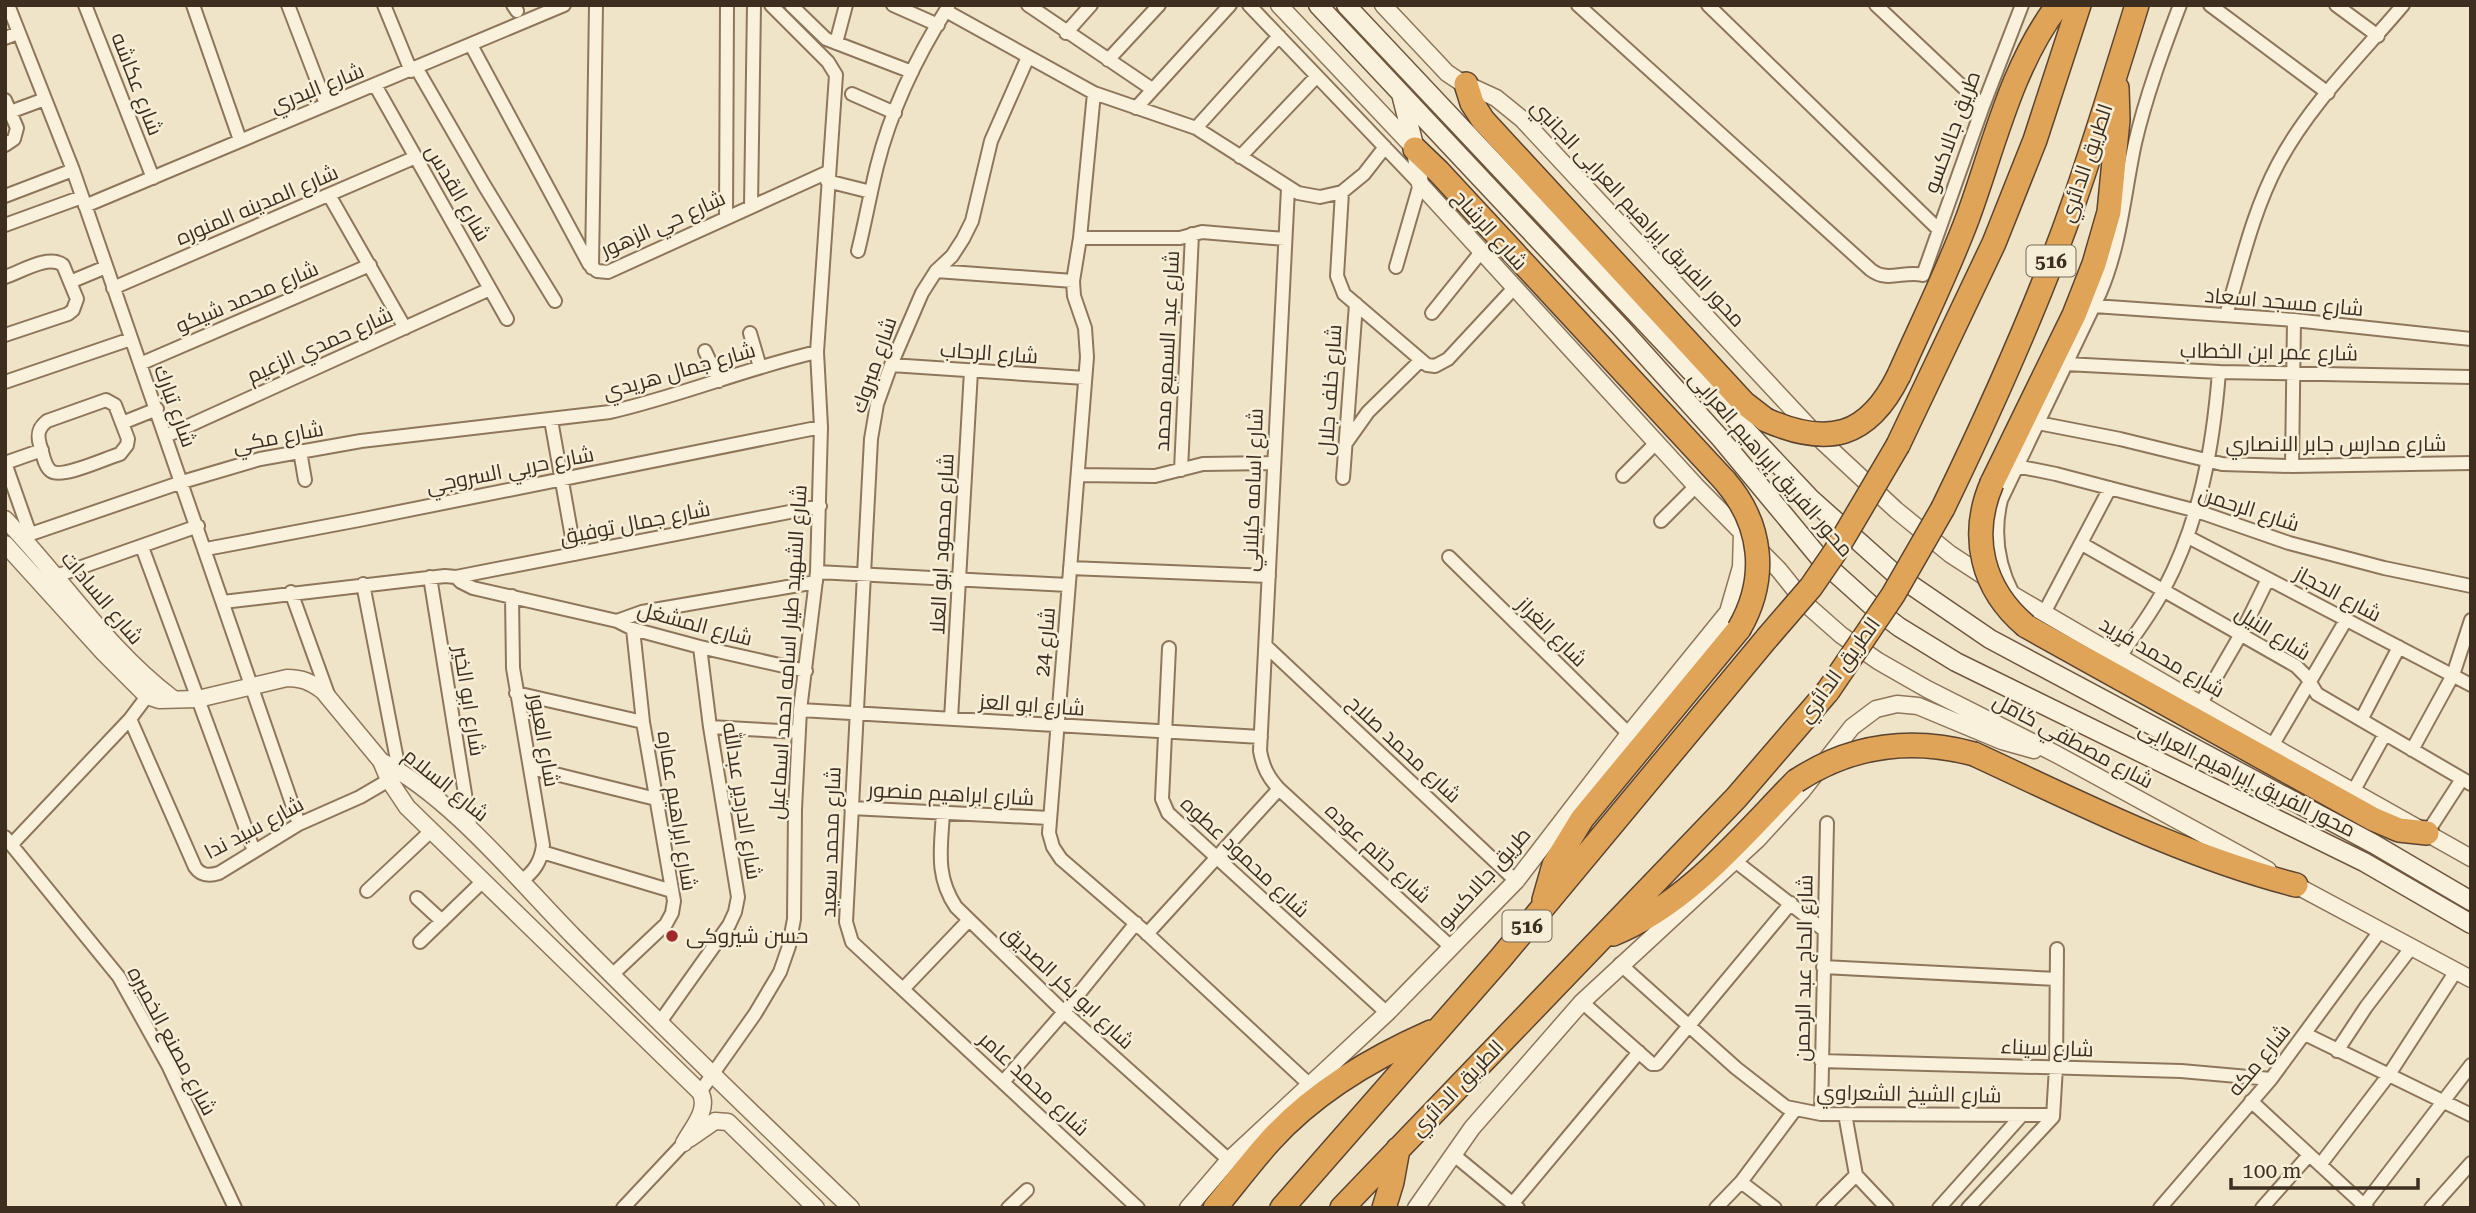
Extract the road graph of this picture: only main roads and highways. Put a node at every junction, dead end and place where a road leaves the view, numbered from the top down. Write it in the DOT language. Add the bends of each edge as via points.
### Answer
graph roads {
  1 [pos="1318,5"];
  2 [pos="1346,5"];
  3 [pos="2058,5"];
  4 [pos="2079,5"];
  5 [pos="2137,5"];
  6 [pos="2116,73"];
  7 [pos="1466,85"];
  8 [pos="1400,91"];
  9 [pos="1415,149"];
  10 [pos="2427,833"];
  11 [pos="2296,885"];
  12 [pos="2471,901"];
  13 [pos="1542,908"];
  14 [pos="2468,925"];
  15 [pos="1603,937"];
  16 [pos="1437,1030"];
  17 [pos="1398,1149"];
  18 [pos="1215,1208"];
  19 [pos="1282,1208"];
  20 [pos="1342,1208"];
  21 [pos="1384,1208"];
  1 -- 8 [label="main road, محور الفريق إبراهيم العرابى"];
  2 -- 12 [label="main road, محور الفريق إبراهيم العرابى" via="1810,498 1895,574 1990,639 2374,844"];
  3 -- 7 [label="highway, bridge" via="2024,60 1966,220 1899,375 1870,417 1856,427 1822,436 1805,435 1766,420 1744,402 1483,120"];
  4 -- 13 [label="highway, 516, bridge" via="2035,140 1994,243 1898,444 1835,552 1811,587"];
  5 -- 6 [label="highway, الطريق الدائري / 516"];
  6 -- 10 [label="highway, bridge" via="2118,120 2109,212 2074,315 1982,510 1985,568 1997,594 2015,616 2035,619 2373,819 2399,830"];
  6 -- 15 [label="highway, الطريق الدائري / 516, bridge" via="2051,263 2000,387 1943,508 1893,594 1828,691 1736,798"];
  8 -- 9 [label="main road"];
  8 -- 14 [label="main road, محور الفريق إبراهيم العرابى" via="1721,439 1801,538 1882,614 1956,662 2364,862"];
  9 -- 13 [label="highway, bridge" via="1725,481 1746,511 1758,548 1756,590 1739,629 1583,819 1554,865"];
  11 -- 15 [label="highway, bridge" via="2165,842 1974,754 1929,745 1883,747 1829,762 1796,781 1709,870 1676,897 1635,925"];
  13 -- 16 [label="highway, 516"];
  15 -- 17 [label="highway, الطريق الدائري / 516"];
  16 -- 18 [label="highway" via="1360,1068 1314,1101 1271,1140"];
  16 -- 19 [label="highway, 516"];
  17 -- 20 [label="highway, الطريق الدائري / 516"];
  17 -- 21 [label="highway"];
}
